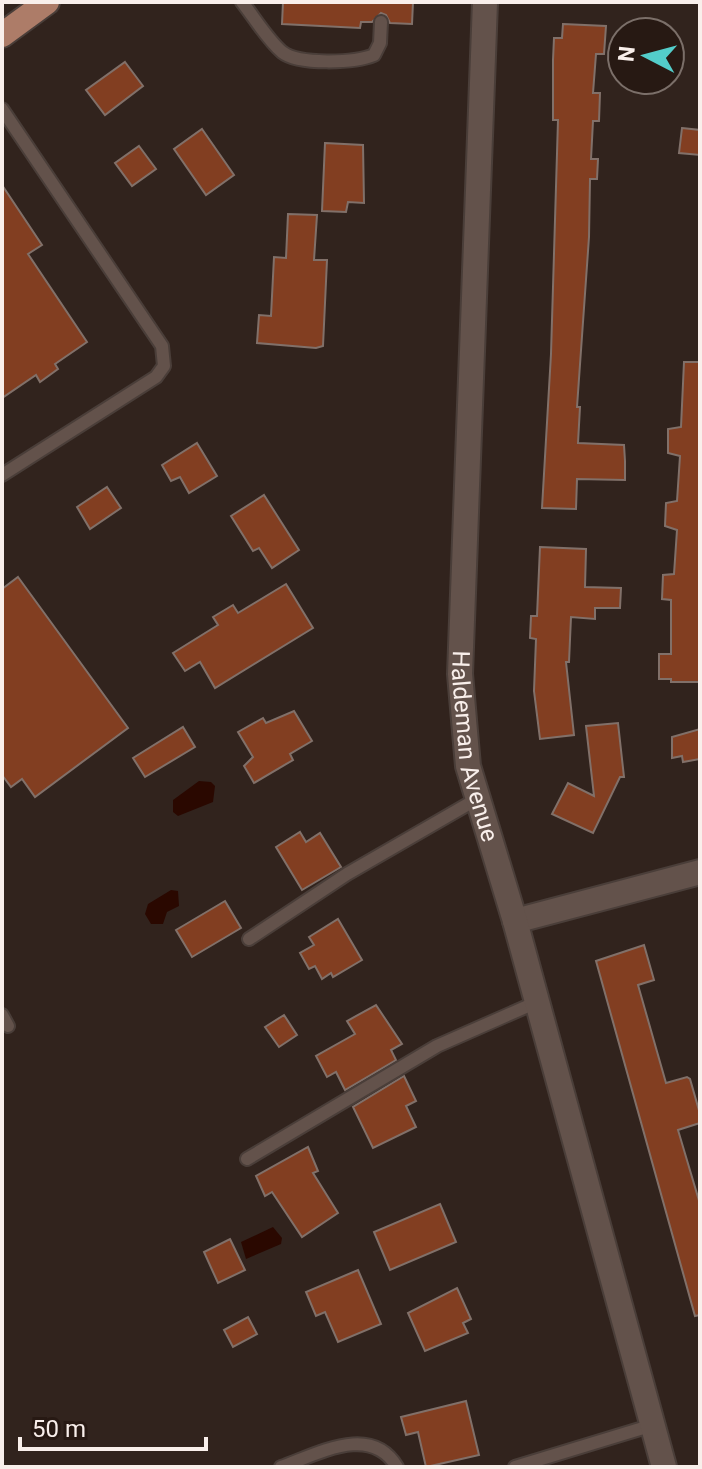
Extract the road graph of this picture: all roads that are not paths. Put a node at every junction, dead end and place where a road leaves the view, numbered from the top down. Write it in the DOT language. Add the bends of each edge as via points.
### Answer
graph roads {
  1 [pos="47,2"];
  2 [pos="242,2"];
  3 [pos="485,2"];
  4 [pos="381,22"];
  5 [pos="2,35"];
  6 [pos="2,109"];
  7 [pos="2,475"];
  8 [pos="477,799"];
  9 [pos="700,872"];
  10 [pos="515,921"];
  11 [pos="249,939"];
  12 [pos="537,1002"];
  13 [pos="247,1159"];
  14 [pos="653,1425"];
  15 [pos="281,1467"];
  16 [pos="397,1467"];
  17 [pos="515,1467"];
  18 [pos="664,1467"];
  1 -- 5 [label="main road"];
  2 -- 4 [label="lane" via="282,52 300,59 361,61 374,55"];
  3 -- 8 [label="main road, Haldeman Avenue" via="460,674 462,723"];
  6 -- 7 [label="lane" via="162,346 164,366 156,377"];
  8 -- 10 [label="main road, Haldeman Avenue"];
  8 -- 11 [label="lane" via="347,874"];
  9 -- 10 [label="main road"];
  10 -- 12 [label="main road, Haldeman Avenue"];
  12 -- 13 [label="lane" via="437,1046"];
  12 -- 14 [label="main road, Haldeman Avenue"];
  14 -- 17 [label="lane"];
  14 -- 18 [label="main road, Haldeman Avenue"];
  15 -- 16 [label="lane" via="349,1443 389,1454"];
}
